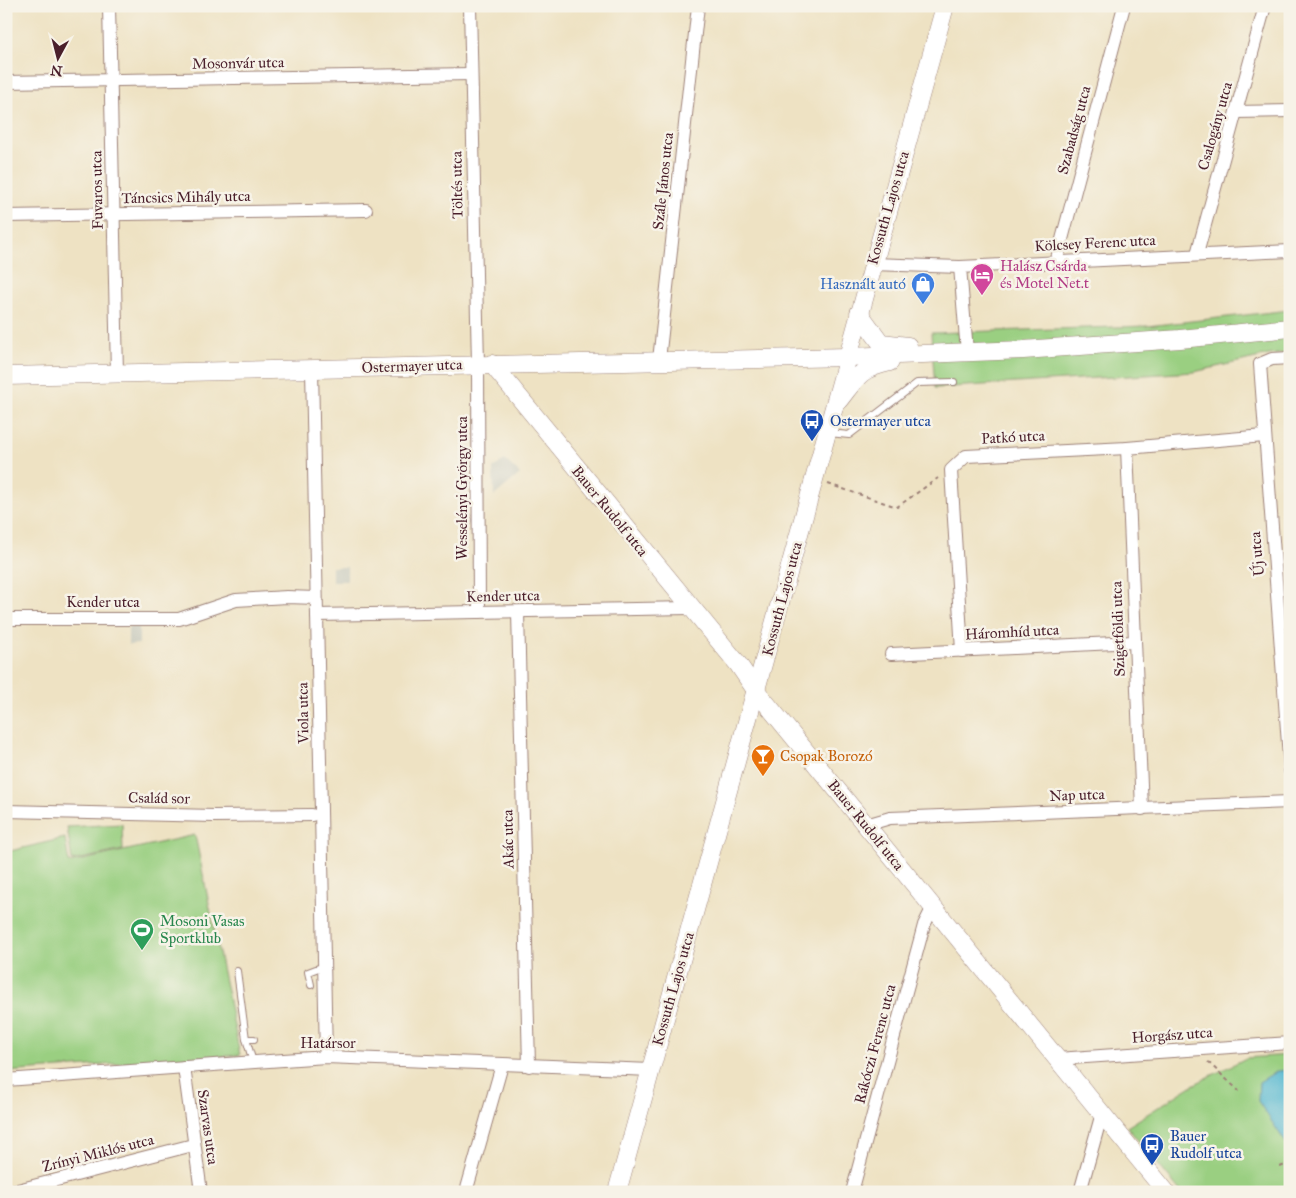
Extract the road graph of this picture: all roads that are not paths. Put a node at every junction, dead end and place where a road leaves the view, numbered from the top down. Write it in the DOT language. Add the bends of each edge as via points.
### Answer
graph roads {
  1 [pos="109,6"];
  2 [pos="470,6"];
  3 [pos="698,6"];
  4 [pos="944,6"];
  5 [pos="1124,6"];
  6 [pos="1265,6"];
  7 [pos="471,74"];
  8 [pos="6,82"];
  9 [pos="110,82"];
  10 [pos="1290,111"];
  11 [pos="1236,112"];
  12 [pos="366,210"];
  13 [pos="114,214"];
  14 [pos="6,216"];
  15 [pos="1290,251"];
  16 [pos="1197,254"];
  17 [pos="1056,262"];
  18 [pos="872,264"];
  19 [pos="960,267"];
  20 [pos="859,312"];
  21 [pos="1290,328"];
  22 [pos="967,344"];
  23 [pos="848,357"];
  24 [pos="1290,358"];
  25 [pos="659,360"];
  26 [pos="485,364"];
  27 [pos="312,369"];
  28 [pos="117,373"];
  29 [pos="6,376"];
  30 [pos="954,382"];
  31 [pos="835,406"];
  32 [pos="828,433"];
  33 [pos="1264,436"];
  34 [pos="1127,448"];
  35 [pos="316,598"];
  36 [pos="689,608"];
  37 [pos="479,612"];
  38 [pos="518,612"];
  39 [pos="1284,614"];
  40 [pos="317,615"];
  41 [pos="6,619"];
  42 [pos="1134,642"];
  43 [pos="962,651"];
  44 [pos="891,654"];
  45 [pos="757,692"];
  46 [pos="1290,771"];
  47 [pos="1290,802"];
  48 [pos="1142,809"];
  49 [pos="7,811"];
  50 [pos="312,816"];
  51 [pos="866,825"];
  52 [pos="6,826"];
  53 [pos="933,907"];
  54 [pos="324,966"];
  55 [pos="238,971"];
  56 [pos="311,986"];
  57 [pos="246,1039"];
  58 [pos="254,1039"];
  59 [pos="1290,1043"];
  60 [pos="326,1057"];
  61 [pos="1056,1059"];
  62 [pos="253,1062"];
  63 [pos="502,1065"];
  64 [pos="529,1066"];
  65 [pos="184,1067"];
  66 [pos="651,1070"];
  67 [pos="6,1080"];
  68 [pos="1102,1113"];
  69 [pos="193,1145"];
  70 [pos="10,1192"];
  71 [pos="201,1192"];
  72 [pos="466,1192"];
  73 [pos="617,1192"];
  74 [pos="852,1192"];
  75 [pos="1080,1192"];
  76 [pos="1166,1192"];
  1 -- 9 [label="street, Fuvaros utca"];
  2 -- 7 [label="street, Töltés utca"];
  3 -- 25 [label="street, Szále János utca"];
  4 -- 18 [label="street, Kossuth Lajos utca"];
  5 -- 17 [label="street, Szabadság utca"];
  6 -- 11 [label="street, Csalogány utca"];
  7 -- 9 [label="street, Mosonvár utca"];
  7 -- 26 [label="street, Töltés utca"];
  8 -- 9 [label="street, Mosonvár utca"];
  9 -- 13 [label="street, Fuvaros utca"];
  10 -- 11 [label="street"];
  11 -- 16 [label="street, Csalogány utca"];
  12 -- 13 [label="street, Táncsics Mihály utca"];
  13 -- 14 [label="street, Táncsics Mihály utca"];
  13 -- 28 [label="street, Fuvaros utca"];
  15 -- 16 [label="street, Kölcsey Ferenc utca"];
  16 -- 17 [label="street, Kölcsey Ferenc utca"];
  17 -- 19 [label="street, Kölcsey Ferenc utca"];
  18 -- 19 [label="street, Kölcsey Ferenc utca"];
  18 -- 20 [label="street, Kossuth Lajos utca"];
  19 -- 22 [label="street"];
  20 -- 22 [label="street" via="881,343"];
  20 -- 23 [label="street, Kossuth Lajos utca"];
  21 -- 22 [label="street" via="1160,341"];
  22 -- 23 [label="street, Ostermayer utca"];
  22 -- 31 [label="street" via="870,367 860,372"];
  23 -- 25 [label="street, Ostermayer utca"];
  23 -- 31 [label="street, Kossuth Lajos utca"];
  24 -- 33 [label="street, Új utca" via="1272,359 1260,364"];
  25 -- 26 [label="street, Ostermayer utca"];
  26 -- 27 [label="street, Ostermayer utca"];
  26 -- 36 [label="street, Bauer Rudolf utca"];
  26 -- 37 [label="street, Wesselényi György utca"];
  27 -- 28 [label="street, Ostermayer utca"];
  27 -- 35 [label="street, Viola utca"];
  28 -- 29 [label="street, Ostermayer utca"];
  30 -- 32 [label="lane" via="917,383 849,435"];
  31 -- 32 [label="street, Kossuth Lajos utca"];
  32 -- 45 [label="street, Kossuth Lajos utca"];
  33 -- 34 [label="street, Patkó utca"];
  33 -- 39 [label="street, Új utca"];
  34 -- 42 [label="street, Szigetföldi utca"];
  34 -- 43 [label="street, Patkó utca" via="966,456 951,470"];
  35 -- 40 [label="street, Viola utca"];
  35 -- 41 [label="street, Kender utca" via="236,600 179,618"];
  36 -- 38 [label="street, Kender utca"];
  36 -- 45 [label="street, Bauer Rudolf utca" via="738,664"];
  37 -- 38 [label="street, Kender utca"];
  37 -- 40 [label="street, Kender utca"];
  38 -- 64 [label="street, Akác utca"];
  39 -- 46 [label="street, Új utca"];
  40 -- 54 [label="street, Viola utca"];
  42 -- 43 [label="street, Háromhíd utca"];
  42 -- 48 [label="street, Szigetföldi utca"];
  43 -- 44 [label="street, Háromhíd utca"];
  45 -- 51 [label="street, Bauer Rudolf utca"];
  45 -- 66 [label="street, Kossuth Lajos utca"];
  47 -- 48 [label="street, Nap utca"];
  48 -- 51 [label="street, Nap utca" via="890,818"];
  49 -- 50 [label="street, Család sor"];
  49 -- 52 [label="lane"];
  51 -- 53 [label="street, Bauer Rudolf utca"];
  53 -- 61 [label="street, Bauer Rudolf utca"];
  53 -- 74 [label="street, Rákóczi Ferenc utca" via="924,925"];
  54 -- 56 [label="lane" via="308,972"];
  54 -- 60 [label="street, Viola utca"];
  55 -- 57 [label="lane"];
  57 -- 58 [label="lane"];
  57 -- 62 [label="lane"];
  59 -- 61 [label="street, Horgász utca"];
  60 -- 62 [label="street, Határsor"];
  60 -- 63 [label="street, Határsor"];
  61 -- 68 [label="street, Bauer Rudolf utca"];
  62 -- 65 [label="street, Határsor"];
  63 -- 64 [label="street, Határsor"];
  63 -- 72 [label="street"];
  64 -- 66 [label="street, Határsor"];
  65 -- 67 [label="street, Határsor"];
  65 -- 69 [label="street, Szarvas utca"];
  66 -- 73 [label="street, Kossuth Lajos utca"];
  68 -- 75 [label="street"];
  68 -- 76 [label="street, Bauer Rudolf utca"];
  69 -- 70 [label="street, Zrínyi Miklós utca"];
  69 -- 71 [label="street, Szarvas utca"];
}
